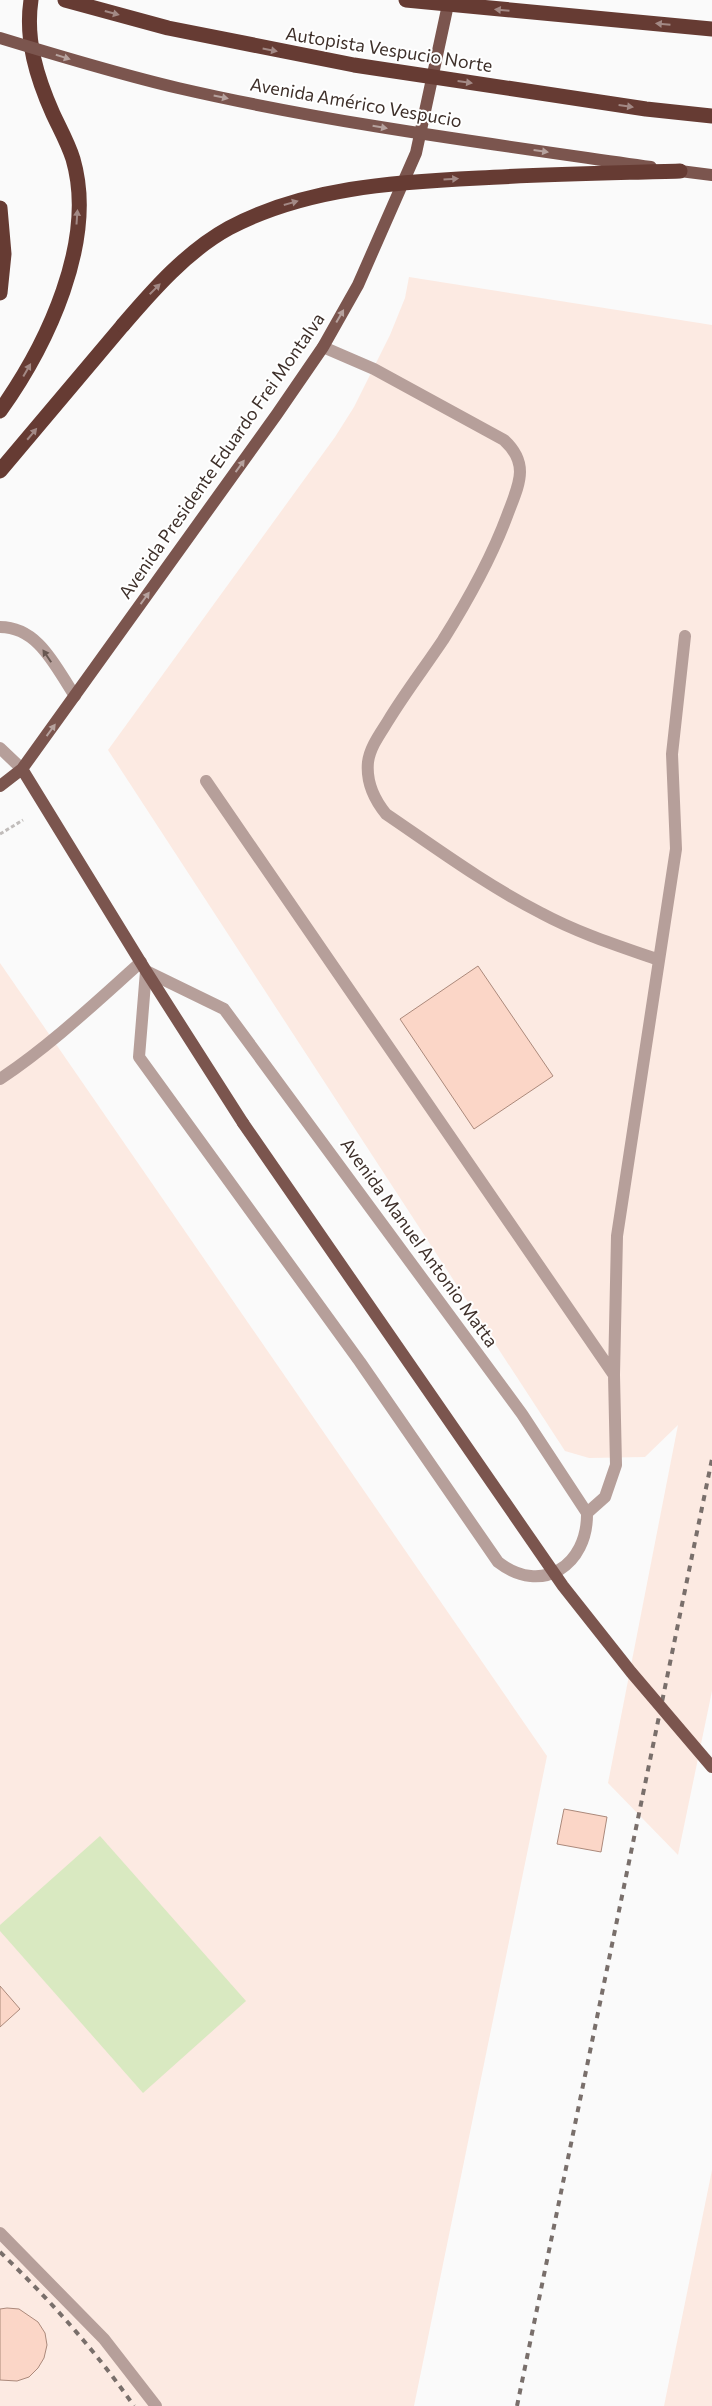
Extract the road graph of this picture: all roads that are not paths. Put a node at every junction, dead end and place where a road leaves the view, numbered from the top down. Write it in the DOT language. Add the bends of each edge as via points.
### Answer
graph roads {
  1 [pos="31,0"];
  2 [pos="65,0"];
  3 [pos="406,0"];
  4 [pos="449,0"];
  5 [pos="712,29"];
  6 [pos="0,38"];
  7 [pos="712,116"];
  8 [pos="680,171"];
  9 [pos="712,175"];
  10 [pos="0,208"];
  11 [pos="0,293"];
  12 [pos="323,347"];
  13 [pos="0,411"];
  14 [pos="0,471"];
  15 [pos="0,627"];
  16 [pos="685,636"];
  17 [pos="75,696"];
  18 [pos="0,748"];
  19 [pos="22,769"];
  20 [pos="206,780"];
  21 [pos="0,786"];
  22 [pos="659,960"];
  23 [pos="143,967"];
  24 [pos="0,1079"];
  25 [pos="614,1375"];
  26 [pos="587,1513"];
  27 [pos="712,1766"];
  28 [pos="0,2233"];
  29 [pos="156,2406"];
  13 -- 1 [label="highway, one-way" via="25,374 61,300 71,261 78,211 78,184 73,159 43,92 32,56"];
  2 -- 7 [label="highway, Autopista Vespucio Norte, one-way, bridge" via="168,28 354,65"];
  5 -- 3 [label="highway, one-way, bridge"];
  12 -- 4 [label="main road, Avenida Presidente Eduardo Frei Montalva, one-way" via="378,245 416,153"];
  6 -- 8 [label="main road, Avenida Américo Vespucio, one-way, bridge" via="178,88 302,114"];
  8 -- 9 [label="main road, Avenida Américo Vespucio"];
  14 -- 8 [label="highway, one-way, bridge" via="167,277 206,244 248,219 290,203 356,189 421,181"];
  10 -- 11 [label="highway" via="4,254"];
  17 -- 12 [label="main road, Avenida Presidente Eduardo Frei Montalva, one-way"];
  12 -- 22 [label="street" via="374,369 504,440 514,449 520,468 518,488 486,566 451,627 415,677 374,745 368,760 368,777 377,803 386,814 498,890 587,934"];
  17 -- 15 [label="street, one-way" via="39,643 26,632"];
  16 -- 22 [label="street" via="672,754 676,849"];
  19 -- 17 [label="main road, Avenida Presidente Eduardo Frei Montalva, one-way"];
  18 -- 19 [label="street"];
  19 -- 21 [label="main road, Avenida Presidente Eduardo Frei Montalva"];
  19 -- 23 [label="main road"];
  20 -- 25 [label="street"];
  22 -- 25 [label="street" via="617,1236"];
  23 -- 24 [label="street"];
  23 -- 26 [label="street, Avenida Manuel Antonio Matta" via="224,1009 493,1374"];
  23 -- 26 [label="street" via="139,1057 360,1362 498,1562 509,1571 536,1577 562,1569 575,1558 583,1545"];
  23 -- 27 [label="main road, bridge" via="243,1122 563,1586"];
  25 -- 26 [label="street" via="616,1465 605,1497"];
  28 -- 29 [label="street" via="104,2339"];
}
